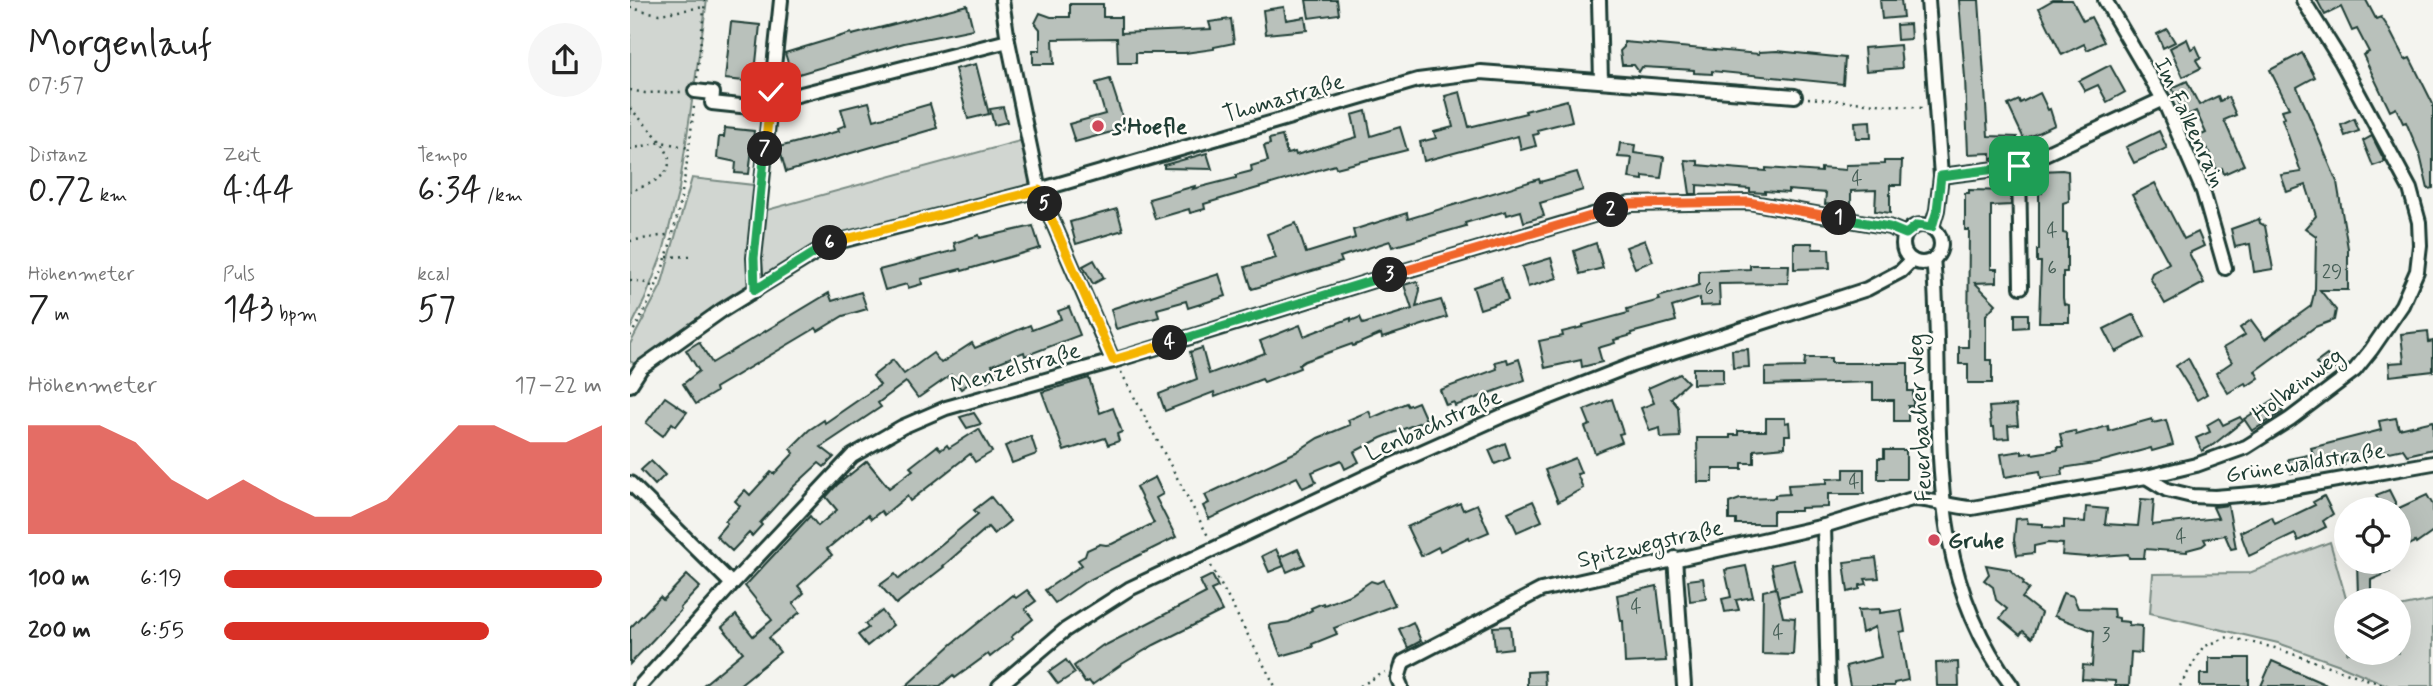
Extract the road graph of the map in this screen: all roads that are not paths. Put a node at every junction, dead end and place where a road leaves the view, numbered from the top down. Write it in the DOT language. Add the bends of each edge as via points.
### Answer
graph roads {
  1 [pos="780,0"];
  2 [pos="1002,0"];
  3 [pos="1599,0"];
  4 [pos="1928,0"];
  5 [pos="2105,0"];
  6 [pos="2303,0"];
  7 [pos="1008,41"];
  8 [pos="1601,81"];
  9 [pos="695,91"];
  10 [pos="1794,96"];
  11 [pos="2163,99"];
  12 [pos="770,106"];
  13 [pos="2019,166"];
  14 [pos="1941,176"];
  15 [pos="1039,190"];
  16 [pos="1932,227"];
  17 [pos="1906,234"];
  18 [pos="1933,259"];
  19 [pos="1912,260"];
  20 [pos="2225,268"];
  21 [pos="2021,288"];
  22 [pos="755,290"];
  23 [pos="1113,360"];
  24 [pos="630,385"];
  25 [pos="2433,463"];
  26 [pos="2146,477"];
  27 [pos="630,482"];
  28 [pos="1944,504"];
  29 [pos="1824,526"];
  30 [pos="1675,558"];
  31 [pos="732,584"];
  32 [pos="640,686"];
  33 [pos="999,686"];
  34 [pos="1401,686"];
  35 [pos="1684,686"];
  36 [pos="1828,686"];
  37 [pos="2012,686"];
  1 -- 12 [label="street"];
  2 -- 7 [label="street"];
  3 -- 8 [label="street"];
  4 -- 14 [label="street, Feuerbacher Weg"];
  5 -- 11 [label="street, Im Falkenrain"];
  6 -- 26 [label="street, Holbeinweg" via="2342,61 2410,189 2419,222 2417,271 2402,305 2363,360 2290,419 2246,447"];
  7 -- 12 [label="street"];
  7 -- 15 [label="street"];
  8 -- 10 [label="street, Thomastraße"];
  8 -- 15 [label="street, Thomastraße" via="1481,72 1418,80"];
  9 -- 12 [label="street" via="713,93 712,103"];
  11 -- 13 [label="street"];
  11 -- 20 [label="street, Im Falkenrain" via="2203,191"];
  12 -- 22 [label="street" via="754,258"];
  13 -- 14 [label="street"];
  13 -- 21 [label="street"];
  14 -- 16 [label="street, Feuerbacher Weg"];
  15 -- 22 [label="street, Thomastraße" via="829,244"];
  15 -- 23 [label="street"];
  16 -- 17 [label="street" via="1917,225"];
  16 -- 18 [label="street, Feuerbacher Weg" via="1941,247"];
  17 -- 19 [label="street" via="1903,248"];
  17 -- 23 [label="street, Menzelstraße" via="1748,202 1630,204"];
  18 -- 19 [label="street"];
  18 -- 28 [label="street, Feuerbacher Weg"];
  19 -- 33 [label="street, Lenbachstraße" via="1867,289 1632,366 1502,416 1129,589 1065,630"];
  22 -- 24 [label="street, Thomastraße" via="641,368"];
  23 -- 31 [label="street, Menzelstraße" via="946,408 852,456"];
  25 -- 26 [label="street, Grünewaldstraße" via="2264,493 2215,497 2167,490"];
  26 -- 28 [label="street, Holbeinweg" via="1972,508"];
  27 -- 31 [label="street"];
  28 -- 29 [label="street, Spitzwegstraße" via="1912,499"];
  28 -- 37 [label="street, Feuerbacher Weg" via="1956,578 1986,649"];
  29 -- 30 [label="street, Spitzwegstraße"];
  29 -- 36 [label="street"];
  30 -- 34 [label="street, Spitzwegstraße" via="1541,590 1403,662 1398,679"];
  30 -- 35 [label="street"];
  31 -- 32 [label="street, Menzelstraße"];
}
